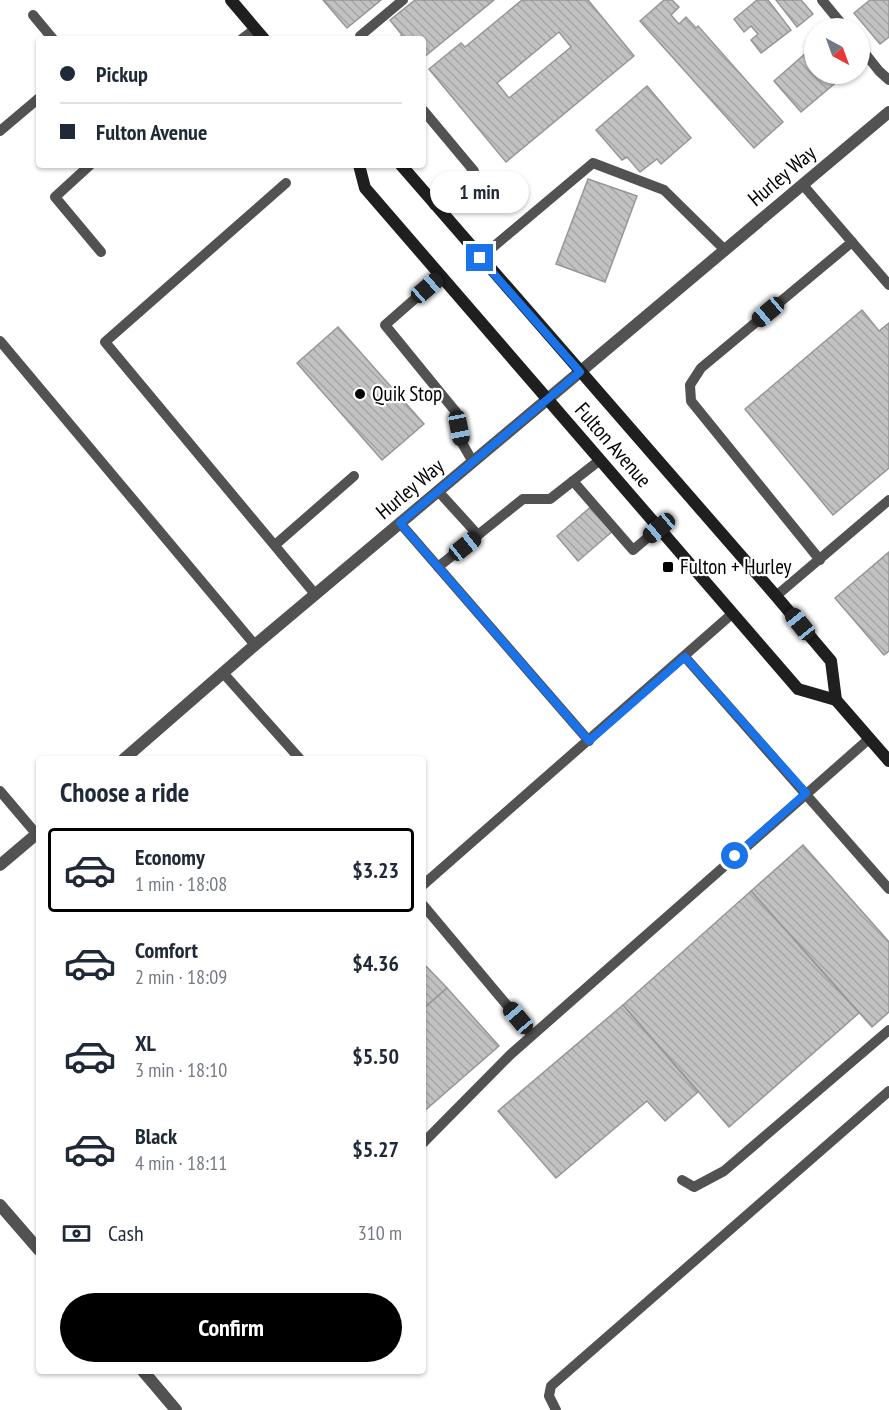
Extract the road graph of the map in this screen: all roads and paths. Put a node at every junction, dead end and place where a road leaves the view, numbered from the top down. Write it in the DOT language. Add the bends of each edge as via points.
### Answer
graph roads {
  1 [pos="231,0"];
  2 [pos="403,0"];
  3 [pos="822,0"];
  4 [pos="33,15"];
  5 [pos="837,18"];
  6 [pos="255,29"];
  7 [pos="50,36"];
  8 [pos="246,36"];
  9 [pos="261,36"];
  10 [pos="362,36"];
  11 [pos="870,59"];
  12 [pos="889,80"];
  13 [pos="36,101"];
  14 [pos="889,112"];
  15 [pos="426,114"];
  16 [pos="0,131"];
  17 [pos="87,168"];
  18 [pos="360,168"];
  19 [pos="403,168"];
  20 [pos="286,183"];
  21 [pos="803,185"];
  22 [pos="434,205"];
  23 [pos="852,242"];
  24 [pos="725,250"];
  25 [pos="101,252"];
  26 [pos="480,258"];
  27 [pos="441,276"];
  28 [pos="889,285"];
  29 [pos="0,343"];
  30 [pos="580,372"];
  31 [pos="547,399"];
  32 [pos="600,460"];
  33 [pos="473,462"];
  34 [pos="354,476"];
  35 [pos="573,481"];
  36 [pos="438,491"];
  37 [pos="889,500"];
  38 [pos="400,523"];
  39 [pos="659,528"];
  40 [pos="478,535"];
  41 [pos="275,545"];
  42 [pos="820,560"];
  43 [pos="438,567"];
  44 [pos="315,594"];
  45 [pos="777,596"];
  46 [pos="733,613"];
  47 [pos="255,645"];
  48 [pos="685,657"];
  49 [pos="224,674"];
  50 [pos="836,700"];
  51 [pos="870,738"];
  52 [pos="589,741"];
  53 [pos="128,756"];
  54 [pos="297,756"];
  55 [pos="889,761"];
  56 [pos="0,791"];
  57 [pos="806,793"];
  58 [pos="36,832"];
  59 [pos="36,836"];
  60 [pos="0,865"];
  61 [pos="426,882"];
  62 [pos="889,889"];
  63 [pos="426,909"];
  64 [pos="889,1030"];
  65 [pos="532,1035"];
  66 [pos="889,1091"];
  67 [pos="426,1140"];
  68 [pos="682,1179"];
  69 [pos="0,1205"];
  70 [pos="36,1247"];
  71 [pos="146,1374"];
  72 [pos="176,1410"];
  73 [pos="556,1410"];
  1 -- 6 [label="main road"];
  2 -- 10 [label="lane"];
  3 -- 5 [label="lane"];
  4 -- 7 [label="lane"];
  6 -- 8 [label="lane"];
  6 -- 9 [label="main road"];
  11 -- 12 [label="lane"];
  13 -- 16 [label="lane"];
  14 -- 21 [label="street, Hurley Way"];
  15 -- 22 [label="lane" via="474,171"];
  17 -- 25 [label="lane" via="55,197"];
  18 -- 27 [label="main road, Fulton Avenue" via="365,188"];
  19 -- 22 [label="main road, Fulton Avenue"];
  20 -- 41 [label="lane" via="105,342"];
  21 -- 23 [label="lane"];
  21 -- 24 [label="street, Hurley Way"];
  22 -- 26 [label="main road, Fulton Avenue"];
  23 -- 28 [label="lane"];
  23 -- 42 [label="lane" via="701,368 690,385 691,401"];
  24 -- 26 [label="lane" via="664,190 593,163"];
  24 -- 30 [label="street, Hurley Way"];
  26 -- 30 [label="main road, Fulton Avenue"];
  27 -- 31 [label="main road, Fulton Avenue"];
  27 -- 33 [label="lane" via="385,325 456,411 462,443"];
  29 -- 47 [label="lane"];
  30 -- 31 [label="street, Hurley Way"];
  30 -- 45 [label="main road, Fulton Avenue"];
  31 -- 32 [label="main road, Fulton Avenue"];
  31 -- 33 [label="street, Hurley Way"];
  32 -- 35 [label="lane"];
  32 -- 39 [label="main road, Fulton Avenue"];
  33 -- 36 [label="street, Hurley Way"];
  34 -- 41 [label="lane"];
  35 -- 39 [label="lane" via="633,550"];
  35 -- 40 [label="lane" via="550,499 523,499"];
  36 -- 38 [label="street, Hurley Way"];
  36 -- 40 [label="lane"];
  37 -- 42 [label="lane"];
  38 -- 43 [label="lane"];
  38 -- 44 [label="street, Hurley Way"];
  39 -- 46 [label="main road, Fulton Avenue"];
  40 -- 43 [label="lane"];
  41 -- 44 [label="lane"];
  42 -- 45 [label="lane"];
  43 -- 52 [label="lane"];
  44 -- 47 [label="street, Hurley Way"];
  45 -- 50 [label="main road, Fulton Avenue" via="831,661"];
  46 -- 48 [label="lane"];
  46 -- 50 [label="main road, Fulton Avenue" via="798,689"];
  47 -- 49 [label="street, Hurley Way"];
  48 -- 52 [label="lane"];
  48 -- 57 [label="lane"];
  49 -- 53 [label="street, Hurley Way"];
  49 -- 54 [label="lane"];
  50 -- 51 [label="main road"];
  51 -- 55 [label="main road"];
  51 -- 57 [label="lane"];
  52 -- 61 [label="lane"];
  56 -- 58 [label="lane"];
  57 -- 62 [label="lane"];
  57 -- 65 [label="lane"];
  59 -- 60 [label="street"];
  63 -- 65 [label="lane"];
  64 -- 68 [label="lane" via="724,1171 694,1187"];
  65 -- 67 [label="lane"];
  66 -- 73 [label="lane" via="551,1386 549,1396"];
  69 -- 70 [label="street"];
  71 -- 72 [label="street"];
}
